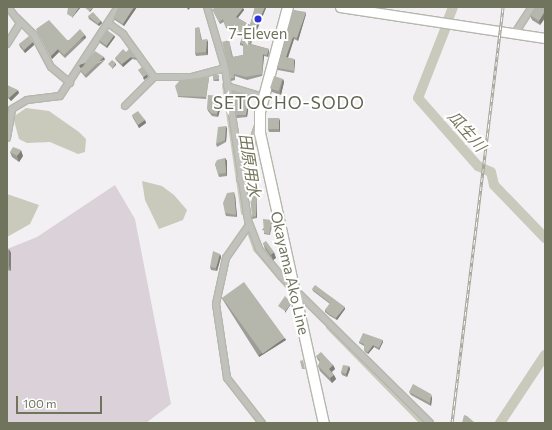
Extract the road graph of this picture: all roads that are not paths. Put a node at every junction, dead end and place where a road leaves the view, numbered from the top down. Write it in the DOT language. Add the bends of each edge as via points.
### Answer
graph roads {
  1 [pos="8,7"];
  2 [pos="118,7"];
  3 [pos="207,7"];
  4 [pos="288,7"];
  5 [pos="340,7"];
  6 [pos="532,7"];
  7 [pos="18,18"];
  8 [pos="108,23"];
  9 [pos="515,33"];
  10 [pos="545,38"];
  11 [pos="7,44"];
  12 [pos="223,69"];
  13 [pos="154,77"];
  14 [pos="70,83"];
  15 [pos="227,86"];
  16 [pos="264,97"];
  17 [pos="125,106"];
  18 [pos="259,123"];
  19 [pos="7,138"];
  20 [pos="240,179"];
  21 [pos="247,226"];
  22 [pos="294,288"];
  23 [pos="262,423"];
  24 [pos="324,423"];
  25 [pos="430,423"];
  1 -- 7 [label="street"];
  2 -- 8 [label="street"];
  3 -- 12 [label="street"];
  4 -- 16 [label="main road, Okayama Ako Line"];
  5 -- 9 [label="street"];
  6 -- 9 [label="street"];
  7 -- 11 [label="street" via="19,29"];
  7 -- 14 [label="street" via="34,36 51,67"];
  8 -- 13 [label="street" via="123,34"];
  8 -- 14 [label="street"];
  9 -- 10 [label="street"];
  12 -- 13 [label="street" via="192,77"];
  12 -- 15 [label="street"];
  13 -- 17 [label="street"];
  14 -- 19 [label="street" via="55,98 27,100 15,107 9,114"];
  15 -- 16 [label="street"];
  15 -- 20 [label="street"];
  16 -- 18 [label="main road, Okayama Ako Line"];
  18 -- 20 [label="street"];
  18 -- 22 [label="main road, Okayama Ako Line"];
  20 -- 21 [label="street"];
  21 -- 22 [label="street" via="259,249"];
  21 -- 23 [label="street" via="226,258 216,304 227,378"];
  22 -- 24 [label="main road, Okayama Ako Line"];
  22 -- 25 [label="street"];
}
